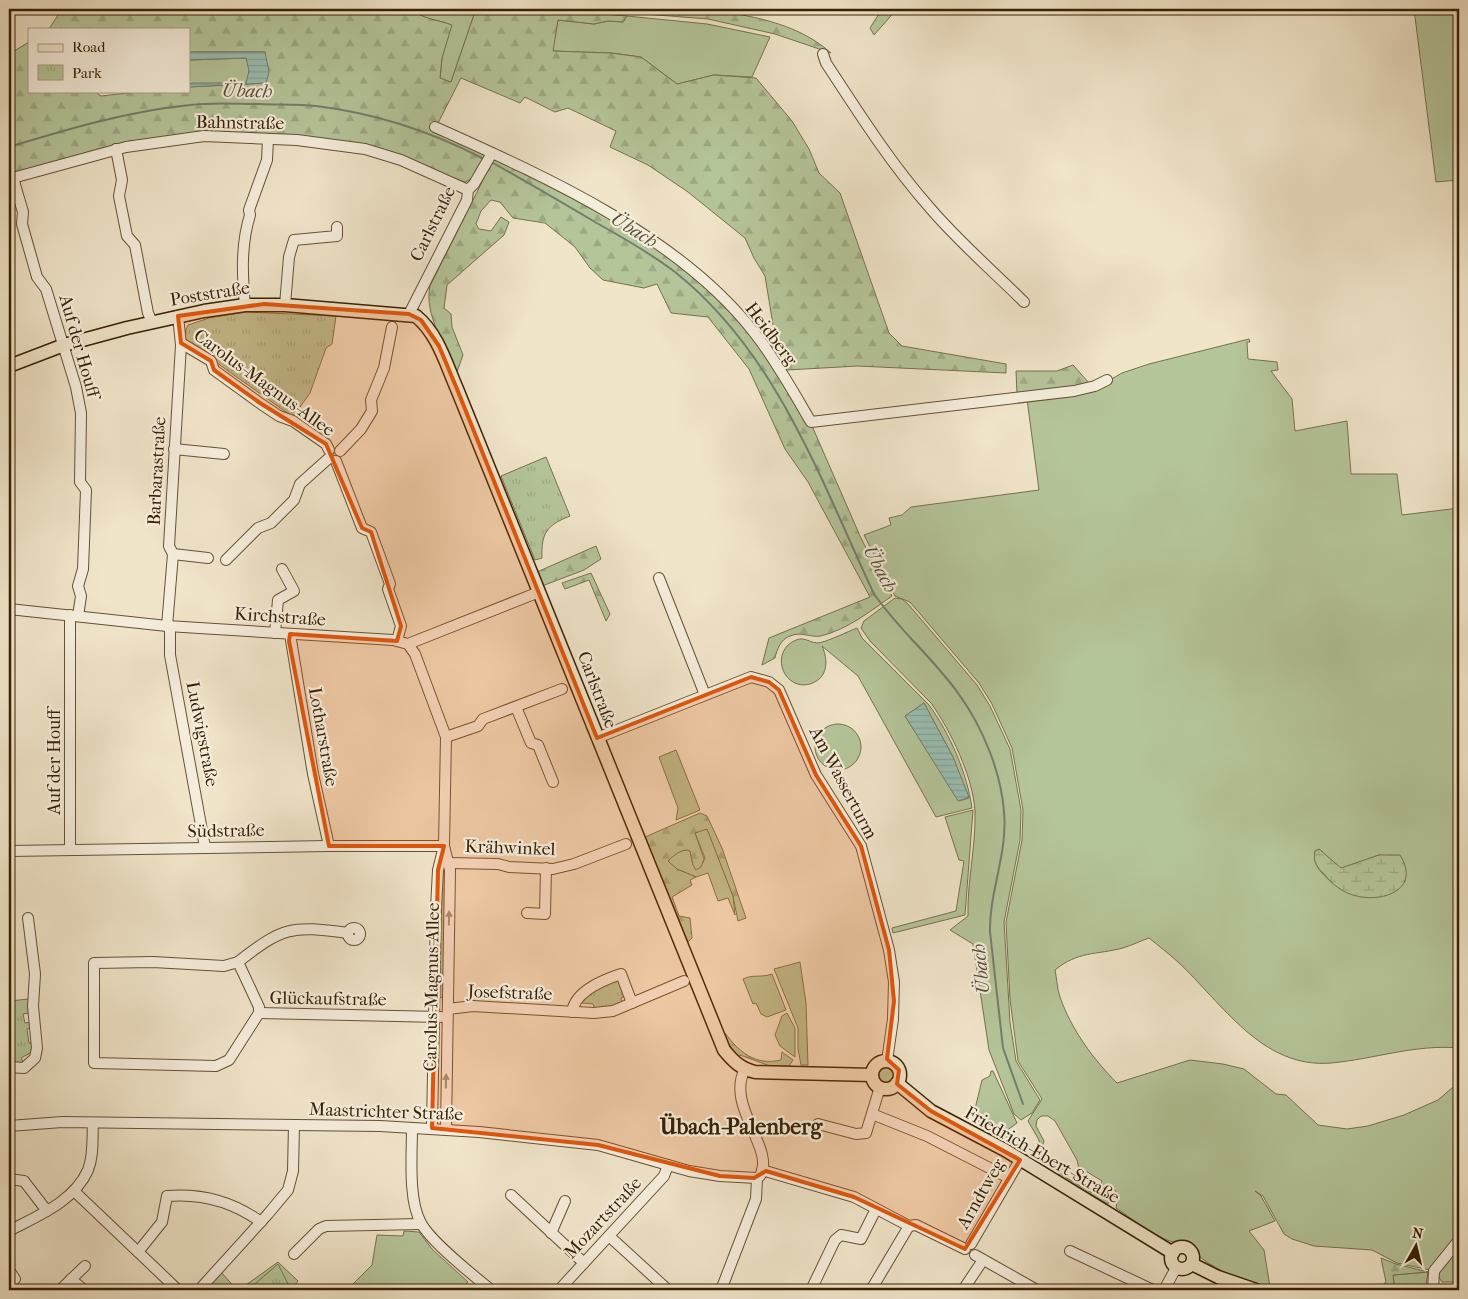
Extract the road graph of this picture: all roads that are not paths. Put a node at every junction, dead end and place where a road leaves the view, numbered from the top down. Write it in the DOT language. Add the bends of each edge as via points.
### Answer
graph roads {
  1 [pos="822,54"];
  2 [pos="435,126"];
  3 [pos="268,138"];
  4 [pos="116,149"];
  5 [pos="487,162"];
  6 [pos="11,179"];
  7 [pos="468,190"];
  8 [pos="338,227"];
  9 [pos="1024,302"];
  10 [pos="285,304"];
  11 [pos="245,305"];
  12 [pos="409,314"];
  13 [pos="178,316"];
  14 [pos="422,320"];
  15 [pos="152,322"];
  16 [pos="392,327"];
  17 [pos="181,343"];
  18 [pos="64,346"];
  19 [pos="9,366"];
  20 [pos="1107,380"];
  21 [pos="174,449"];
  22 [pos="224,454"];
  23 [pos="333,455"];
  24 [pos="173,554"];
  25 [pos="208,558"];
  26 [pos="226,560"];
  27 [pos="282,569"];
  28 [pos="659,578"];
  29 [pos="539,592"];
  30 [pos="9,609"];
  31 [pos="74,616"];
  32 [pos="169,626"];
  33 [pos="275,633"];
  34 [pos="290,634"];
  35 [pos="397,641"];
  36 [pos="408,644"];
  37 [pos="562,689"];
  38 [pos="705,695"];
  39 [pos="516,707"];
  40 [pos="446,738"];
  41 [pos="597,738"];
  42 [pos="553,782"];
  43 [pos="626,844"];
  44 [pos="329,846"];
  45 [pos="444,846"];
  46 [pos="205,847"];
  47 [pos="70,849"];
  48 [pos="9,851"];
  49 [pos="450,863"];
  50 [pos="546,868"];
  51 [pos="527,914"];
  52 [pos="28,918"];
  53 [pos="348,933"];
  54 [pos="238,962"];
  55 [pos="684,981"];
  56 [pos="632,1003"];
  57 [pos="572,1012"];
  58 [pos="448,1013"];
  59 [pos="259,1014"];
  60 [pos="435,1017"];
  61 [pos="886,1061"];
  62 [pos="9,1067"];
  63 [pos="745,1069"];
  64 [pos="872,1075"];
  65 [pos="897,1083"];
  66 [pos="880,1087"];
  67 [pos="872,1114"];
  68 [pos="93,1123"];
  69 [pos="818,1124"];
  70 [pos="294,1125"];
  71 [pos="9,1126"];
  72 [pos="412,1128"];
  73 [pos="432,1128"];
  74 [pos="446,1130"];
  75 [pos="1020,1160"];
  76 [pos="668,1165"];
  77 [pos="760,1174"];
  78 [pos="1009,1178"];
  79 [pos="9,1179"];
  80 [pos="74,1190"];
  81 [pos="511,1195"];
  82 [pos="565,1201"];
  83 [pos="876,1208"];
  84 [pos="47,1211"];
  85 [pos="260,1222"];
  86 [pos="421,1224"];
  87 [pos="909,1226"];
  88 [pos="9,1231"];
  89 [pos="551,1233"];
  90 [pos="609,1236"];
  91 [pos="1459,1240"];
  92 [pos="968,1247"];
  93 [pos="1070,1251"];
  94 [pos="138,1252"];
  95 [pos="1172,1252"];
  96 [pos="294,1254"];
  97 [pos="979,1257"];
  98 [pos="584,1263"];
  99 [pos="1192,1264"];
  100 [pos="85,1266"];
  101 [pos="1176,1268"];
  102 [pos="9,1270"];
  103 [pos="15,1279"];
  104 [pos="71,1279"];
  105 [pos="60,1290"];
  106 [pos="84,1290"];
  107 [pos="178,1290"];
  108 [pos="199,1290"];
  109 [pos="491,1290"];
  110 [pos="559,1290"];
  111 [pos="668,1290"];
  112 [pos="721,1290"];
  113 [pos="811,1290"];
  114 [pos="871,1290"];
  115 [pos="962,1290"];
  116 [pos="1037,1290"];
  117 [pos="1153,1290"];
  118 [pos="1164,1290"];
  119 [pos="1256,1290"];
  120 [pos="1432,1290"];
  1 -- 9 [label="street" via="884,148 928,207"];
  2 -- 5 [label="street, Heidberg"];
  3 -- 4 [label="street, Bahnstraße" via="204,136"];
  3 -- 7 [label="street, Bahnstraße" via="346,145 380,153 415,165"];
  3 -- 11 [label="street" via="267,160 248,210 250,214 244,234"];
  4 -- 6 [label="street, Bahnstraße"];
  4 -- 15 [label="street" via="122,180 119,196 127,234 135,245"];
  5 -- 7 [label="street, Carlstraße"];
  5 -- 20 [label="street, Heidberg" via="614,216 703,279 756,335 812,422 1074,391"];
  6 -- 18 [label="street, Auf der Houff" via="23,212 22,224 37,277 46,289"];
  7 -- 12 [label="street, Carlstraße" via="467,200"];
  8 -- 10 [label="street" via="337,236 294,240 289,257"];
  10 -- 11 [label="main road, Poststraße"];
  10 -- 12 [label="main road, Poststraße"];
  11 -- 13 [label="main road, Poststraße"];
  12 -- 14 [label="main road, Poststraße"];
  13 -- 15 [label="main road, Poststraße"];
  13 -- 17 [label="street, Barbarastraße"];
  14 -- 29 [label="main road, Carlstraße" via="439,346"];
  15 -- 18 [label="main road, Poststraße"];
  16 -- 23 [label="street" via="384,368 371,400 372,411 361,429"];
  17 -- 21 [label="street, Barbarastraße"];
  17 -- 23 [label="street, Carolus-Magnus-Allee" via="211,361 214,370 260,403 279,416 293,420 326,444"];
  18 -- 19 [label="main road, Poststraße"];
  18 -- 31 [label="street, Auf der Houff" via="81,413 80,482 86,490 83,569 78,586 81,596"];
  21 -- 22 [label="street"];
  21 -- 24 [label="street, Barbarastraße" via="169,546"];
  23 -- 26 [label="street" via="300,484 294,500 270,524 258,528"];
  23 -- 35 [label="street, Carolus-Magnus-Allee" via="362,528 371,532 390,584 388,589 401,626"];
  24 -- 25 [label="street"];
  24 -- 32 [label="street, Barbarastraße"];
  27 -- 33 [label="street" via="294,591 278,600"];
  28 -- 38 [label="street"];
  29 -- 36 [label="street"];
  29 -- 41 [label="main road, Carlstraße"];
  30 -- 31 [label="street, Kirchstraße"];
  31 -- 32 [label="street, Kirchstraße"];
  31 -- 47 [label="street, Auf der Houff"];
  32 -- 33 [label="street, Kirchstraße"];
  32 -- 46 [label="street, Ludwigstraße" via="170,655"];
  33 -- 34 [label="street, Kirchstraße"];
  34 -- 35 [label="street, Kirchstraße"];
  34 -- 44 [label="street, Lotharstraße" via="317,800"];
  35 -- 36 [label="street, Kirchstraße"];
  36 -- 40 [label="street, Carolus-Magnus-Allee" via="415,654"];
  37 -- 39 [label="street"];
  38 -- 41 [label="street, Am Wasserturm"];
  38 -- 61 [label="street, Am Wasserturm" via="751,677 769,682 783,697 816,775 861,846 889,950 892,974 893,1019"];
  39 -- 40 [label="street"];
  39 -- 42 [label="street" via="531,743 538,745"];
  40 -- 45 [label="street, Carolus-Magnus-Allee"];
  41 -- 63 [label="main road, Carlstraße" via="724,1050"];
  43 -- 50 [label="street, Krähwinkel" via="574,864"];
  44 -- 45 [label="street, Südstraße"];
  44 -- 46 [label="street, Südstraße"];
  45 -- 49 [label="street, Carolus-Magnus-Allee"];
  45 -- 60 [label="street, Carolus-Magnus-Allee" via="438,870"];
  46 -- 47 [label="street, Südstraße"];
  47 -- 48 [label="street, Südstraße"];
  49 -- 50 [label="street, Krähwinkel"];
  58 -- 49 [label="street, Carolus-Magnus-Allee, one-way"];
  50 -- 51 [label="street" via="545,914"];
  52 -- 62 [label="street" via="37,1048 35,1058 24,1068"];
  53 -- 54 [label="street" via="292,929 278,934"];
  54 -- 59 [label="street, Glückaufstraße" via="259,1007"];
  54 -- 59 [label="street" via="224,966 94,963 94,1063 223,1064 234,1054"];
  55 -- 56 [label="street, Josefstraße"];
  56 -- 57 [label="street, Josefstraße" via="610,1011"];
  56 -- 57 [label="street, Josefstraße" via="621,974 593,986 577,1001"];
  57 -- 58 [label="street, Josefstraße" via="473,1006"];
  58 -- 60 [label="street, Glückaufstraße"];
  74 -- 58 [label="street, Carolus-Magnus-Allee, one-way"];
  59 -- 60 [label="street, Glückaufstraße"];
  60 -- 73 [label="street, Carolus-Magnus-Allee"];
  61 -- 64 [label="main road" via="876,1065"];
  61 -- 65 [label="main road" via="895,1064 898,1070"];
  63 -- 64 [label="main road" via="800,1075"];
  63 -- 77 [label="street" via="739,1093 760,1151"];
  64 -- 66 [label="main road"];
  65 -- 66 [label="main road" via="888,1088"];
  65 -- 75 [label="main road, Friedrich-Ebert-Straße" via="931,1110"];
  66 -- 67 [label="street"];
  67 -- 69 [label="street" via="869,1128 862,1135"];
  67 -- 78 [label="street, Friedrich-Ebert-Straße" via="929,1137"];
  68 -- 70 [label="street, Maastrichter Straße"];
  68 -- 71 [label="street, Maastrichter Straße"];
  68 -- 80 [label="street" via="88,1169"];
  70 -- 72 [label="street, Maastrichter Straße"];
  70 -- 85 [label="street" via="292,1180 282,1198"];
  72 -- 73 [label="street, Maastrichter Straße"];
  72 -- 86 [label="street" via="413,1190"];
  73 -- 74 [label="street, Maastrichter Straße"];
  74 -- 76 [label="street, Maastrichter Straße" via="598,1145"];
  75 -- 78 [label="street, Arndtweg"];
  75 -- 95 [label="main road, Friedrich-Ebert-Straße"];
  76 -- 77 [label="street, Maastrichter Straße" via="720,1176"];
  76 -- 90 [label="street, Mozartstraße" via="664,1176"];
  77 -- 83 [label="street, Maastrichter Straße" via="854,1197"];
  77 -- 112 [label="street" via="753,1207"];
  78 -- 92 [label="street, Arndtweg"];
  79 -- 84 [label="street" via="24,1181"];
  80 -- 84 [label="street"];
  80 -- 94 [label="street"];
  81 -- 89 [label="street"];
  82 -- 89 [label="street"];
  83 -- 87 [label="street, Maastrichter Straße"];
  83 -- 113 [label="street" via="861,1239 841,1235 835,1240"];
  84 -- 88 [label="street"];
  85 -- 94 [label="street" via="237,1207 212,1198 167,1196 162,1222"];
  85 -- 108 [label="street"];
  86 -- 96 [label="street" via="326,1226"];
  86 -- 109 [label="street"];
  87 -- 92 [label="street, Maastrichter Straße" via="916,1225"];
  87 -- 114 [label="street"];
  89 -- 98 [label="street"];
  90 -- 98 [label="street, Mozartstraße"];
  90 -- 111 [label="street"];
  91 -- 120 [label="street" via="1434,1271"];
  92 -- 97 [label="street, Maastrichter Straße" via="968,1255"];
  93 -- 117 [label="street"];
  94 -- 107 [label="street"];
  95 -- 99 [label="main road, Friedrich-Ebert-Straße" via="1179,1247 1188,1249 1193,1256"];
  95 -- 101 [label="main road" via="1171,1261"];
  97 -- 115 [label="street"];
  97 -- 116 [label="street"];
  98 -- 110 [label="street, Mozartstraße"];
  99 -- 101 [label="main road" via="1185,1269"];
  99 -- 119 [label="main road, Friedrich-Ebert-Straße"];
  100 -- 104 [label="street"];
  101 -- 118 [label="street"];
  102 -- 103 [label="street"];
  104 -- 105 [label="street"];
  104 -- 106 [label="street"];
}
